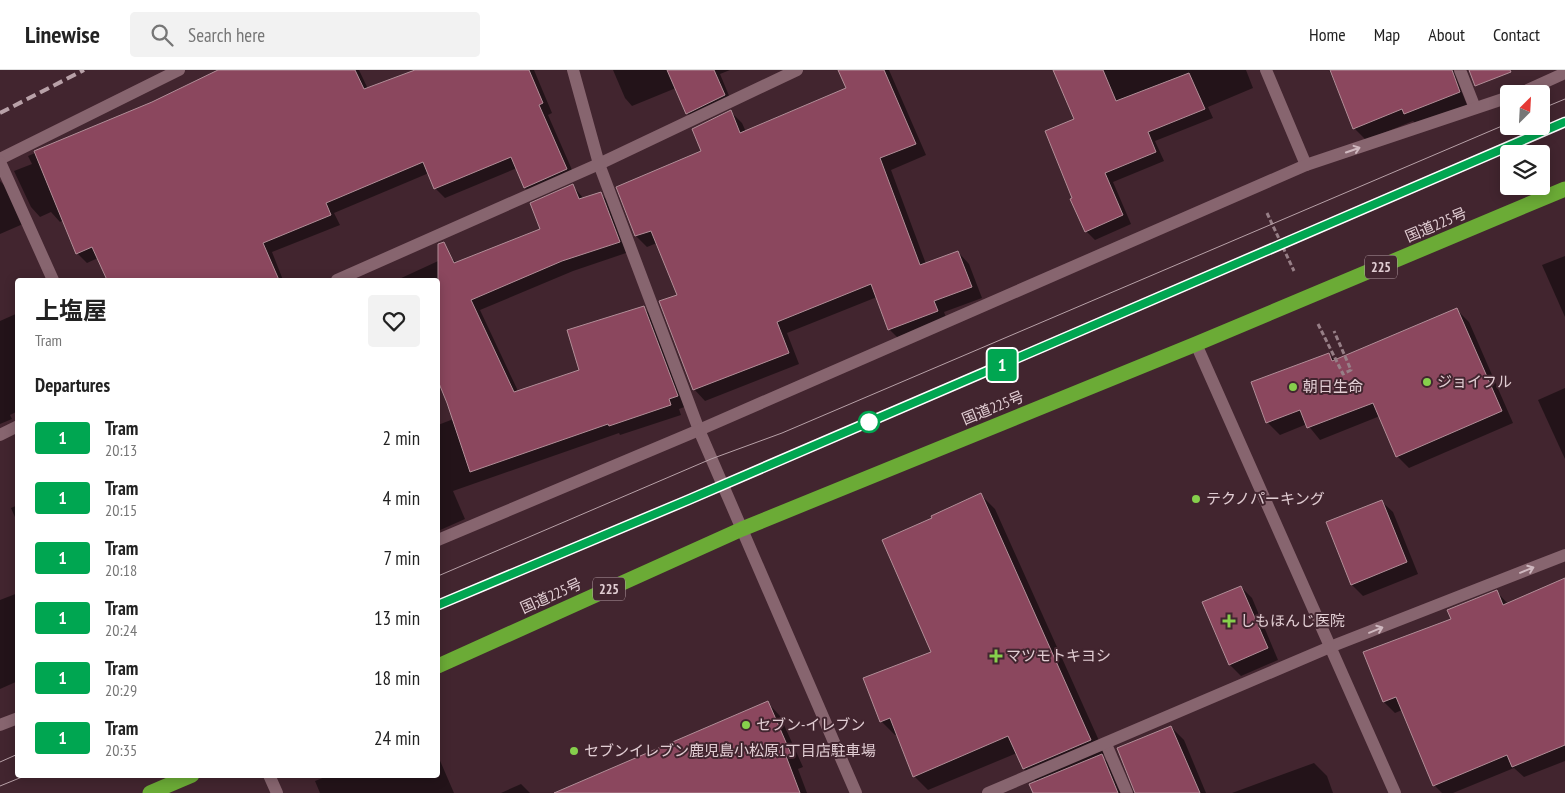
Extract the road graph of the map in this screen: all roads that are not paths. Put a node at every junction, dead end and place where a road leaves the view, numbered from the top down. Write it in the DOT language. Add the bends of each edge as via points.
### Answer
graph roads {
  1 [pos="179,70"];
  2 [pos="573,70"];
  3 [pos="797,70"];
  4 [pos="1266,70"];
  5 [pos="1460,70"];
  6 [pos="1565,72"];
  7 [pos="1538,85"];
  8 [pos="1500,100"];
  9 [pos="1475,108"];
  10 [pos="0,161"];
  11 [pos="599,164"];
  12 [pos="1306,165"];
  13 [pos="1565,189"];
  14 [pos="52,278"];
  15 [pos="342,278"];
  16 [pos="1196,344"];
  17 [pos="15,427"];
  18 [pos="699,430"];
  19 [pos="0,434"];
  20 [pos="742,529"];
  21 [pos="440,539"];
  22 [pos="1565,555"];
  23 [pos="1330,647"];
  24 [pos="440,665"];
  25 [pos="15,719"];
  26 [pos="0,725"];
  27 [pos="1106,744"];
  28 [pos="185,778"];
  29 [pos="270,778"];
  30 [pos="150,793"];
  31 [pos="277,793"];
  32 [pos="856,793"];
  33 [pos="988,793"];
  34 [pos="1127,793"];
  35 [pos="1396,793"];
  1 -- 10 [label="street"];
  2 -- 11 [label="street"];
  3 -- 11 [label="street"];
  4 -- 12 [label="street"];
  5 -- 9 [label="street"];
  6 -- 7 [label="street"];
  8 -- 9 [label="street"];
  12 -- 9 [label="street, one-way"];
  10 -- 14 [label="street"];
  11 -- 15 [label="street"];
  11 -- 18 [label="street"];
  12 -- 18 [label="street"];
  13 -- 16 [label="highway, 国道225号 / 225"];
  16 -- 20 [label="highway, 国道225号 / 225"];
  16 -- 23 [label="street"];
  17 -- 19 [label="street"];
  18 -- 20 [label="street"];
  18 -- 21 [label="street"];
  20 -- 24 [label="highway, 国道225号 / 225"];
  20 -- 32 [label="street"];
  23 -- 22 [label="street, one-way"];
  23 -- 27 [label="street"];
  23 -- 35 [label="street"];
  25 -- 26 [label="street"];
  27 -- 33 [label="street"];
  27 -- 34 [label="street"];
  28 -- 30 [label="highway"];
  29 -- 31 [label="street"];
}
